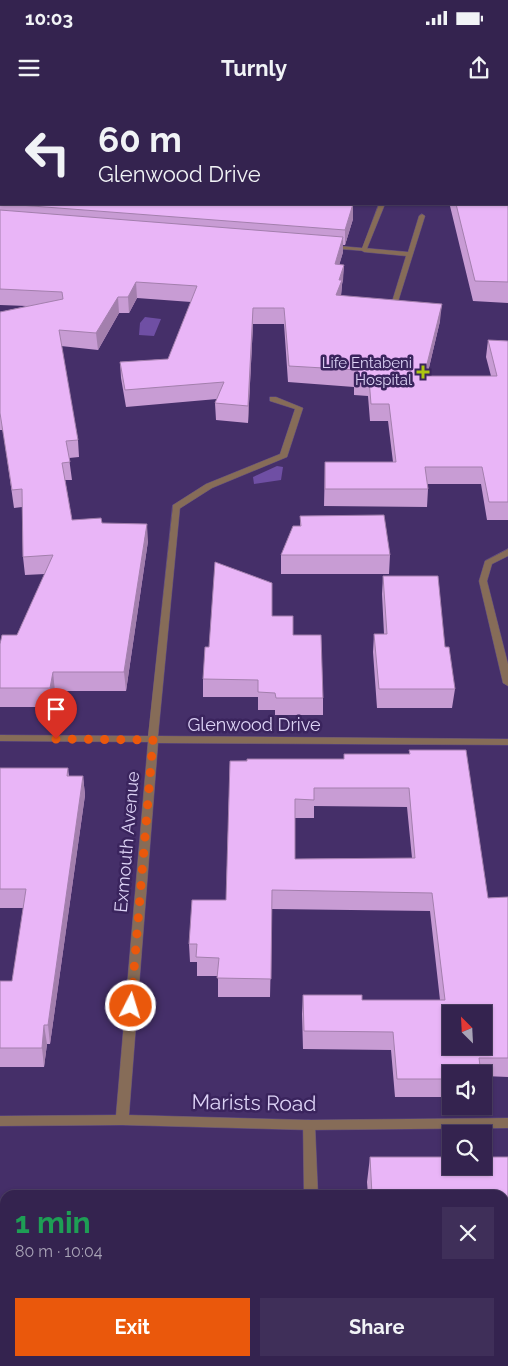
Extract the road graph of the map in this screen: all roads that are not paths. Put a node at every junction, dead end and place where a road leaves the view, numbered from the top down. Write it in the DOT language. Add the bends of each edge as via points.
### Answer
graph roads {
  1 [pos="382,205"];
  2 [pos="422,216"];
  3 [pos="324,247"];
  4 [pos="364,250"];
  5 [pos="410,254"];
  6 [pos="394,305"];
  7 [pos="273,399"];
  8 [pos="508,552"];
  9 [pos="508,683"];
  10 [pos="0,738"];
  11 [pos="153,740"];
  12 [pos="508,742"];
  13 [pos="122,1120"];
  14 [pos="0,1121"];
  15 [pos="508,1123"];
  16 [pos="309,1125"];
  17 [pos="311,1190"];
  1 -- 4 [label="street"];
  2 -- 5 [label="street"];
  3 -- 4 [label="street"];
  4 -- 5 [label="street"];
  5 -- 6 [label="street"];
  7 -- 11 [label="street, Exmouth Avenue" via="299,408 284,455 209,486 176,507"];
  8 -- 9 [label="street" via="488,563 483,581"];
  10 -- 11 [label="street, Glenwood Drive"];
  11 -- 12 [label="street, Glenwood Drive"];
  11 -- 13 [label="street, Exmouth Avenue"];
  13 -- 14 [label="street, Marists Road"];
  13 -- 16 [label="street, Marists Road"];
  15 -- 16 [label="street, Marists Road"];
  16 -- 17 [label="street"];
}
